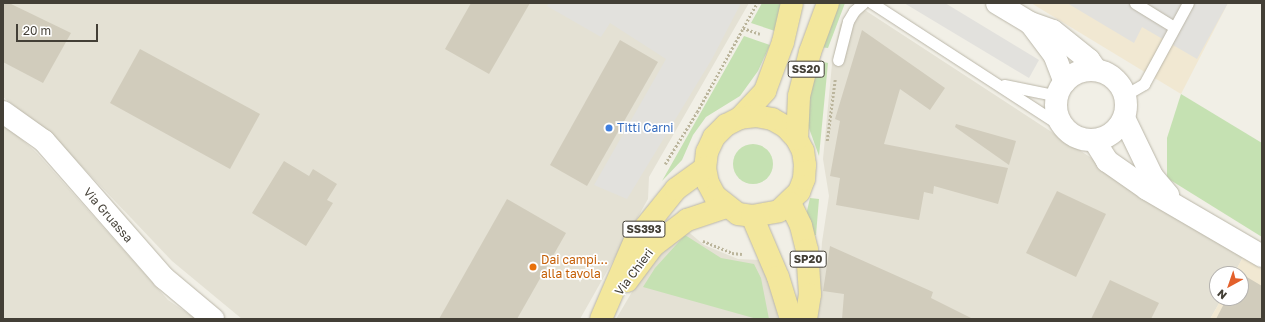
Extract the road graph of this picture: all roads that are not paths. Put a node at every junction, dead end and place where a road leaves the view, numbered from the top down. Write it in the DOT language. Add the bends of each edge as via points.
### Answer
graph roads {
  1 [pos="792,3"];
  2 [pos="828,3"];
  3 [pos="863,3"];
  4 [pos="872,3"];
  5 [pos="997,3"];
  6 [pos="1135,3"];
  7 [pos="1188,3"];
  8 [pos="1030,23"];
  9 [pos="1174,28"];
  10 [pos="838,60"];
  11 [pos="1096,70"];
  12 [pos="1000,84"];
  13 [pos="1061,89"];
  14 [pos="1125,95"];
  15 [pos="3,112"];
  16 [pos="740,118"];
  17 [pos="1124,118"];
  18 [pos="1066,129"];
  19 [pos="797,138"];
  20 [pos="1094,140"];
  21 [pos="705,168"];
  22 [pos="790,203"];
  23 [pos="1176,205"];
  24 [pos="726,207"];
  25 [pos="752,216"];
  26 [pos="1262,256"];
  27 [pos="604,313"];
  28 [pos="213,319"];
  29 [pos="791,319"];
  30 [pos="806,319"];
  1 -- 16 [label="main road, SS20" via="783,42 765,91"];
  2 -- 19 [label="main road, SS20" via="810,52 799,96"];
  3 -- 10 [label="lane" via="848,21"];
  4 -- 12 [label="lane"];
  5 -- 8 [label="street"];
  6 -- 9 [label="lane"];
  7 -- 9 [label="lane"];
  8 -- 11 [label="street" via="1053,31 1069,42"];
  8 -- 13 [label="street" via="1054,54"];
  9 -- 14 [label="lane" via="1144,84"];
  11 -- 13 [label="street" via="1084,71"];
  11 -- 14 [label="street" via="1116,80"];
  12 -- 13 [label="lane"];
  12 -- 18 [label="lane" via="1036,112"];
  13 -- 18 [label="street" via="1058,115"];
  14 -- 17 [label="street"];
  15 -- 28 [label="street, Via Gruassa" via="44,141 164,278"];
  16 -- 19 [label="main road" via="756,116 772,119 786,126"];
  16 -- 21 [label="main road" via="714,137 707,152"];
  17 -- 20 [label="street" via="1114,132"];
  17 -- 23 [label="street" via="1152,176"];
  18 -- 20 [label="street" via="1082,139"];
  19 -- 22 [label="main road" via="803,151 804,179 799,192"];
  20 -- 23 [label="street" via="1106,161"];
  21 -- 24 [label="main road" via="708,183 715,196"];
  21 -- 27 [label="main road, Via Chieri / SS393" via="676,189 635,240"];
  22 -- 25 [label="main road" via="766,216"];
  22 -- 30 [label="main road, SP20" via="801,226 807,250 810,294"];
  23 -- 26 [label="street"];
  24 -- 25 [label="main road" via="738,214"];
  24 -- 27 [label="main road, Via Chieri / SS393" via="684,223 653,246"];
  25 -- 29 [label="main road, SP20" via="778,276"];
}
